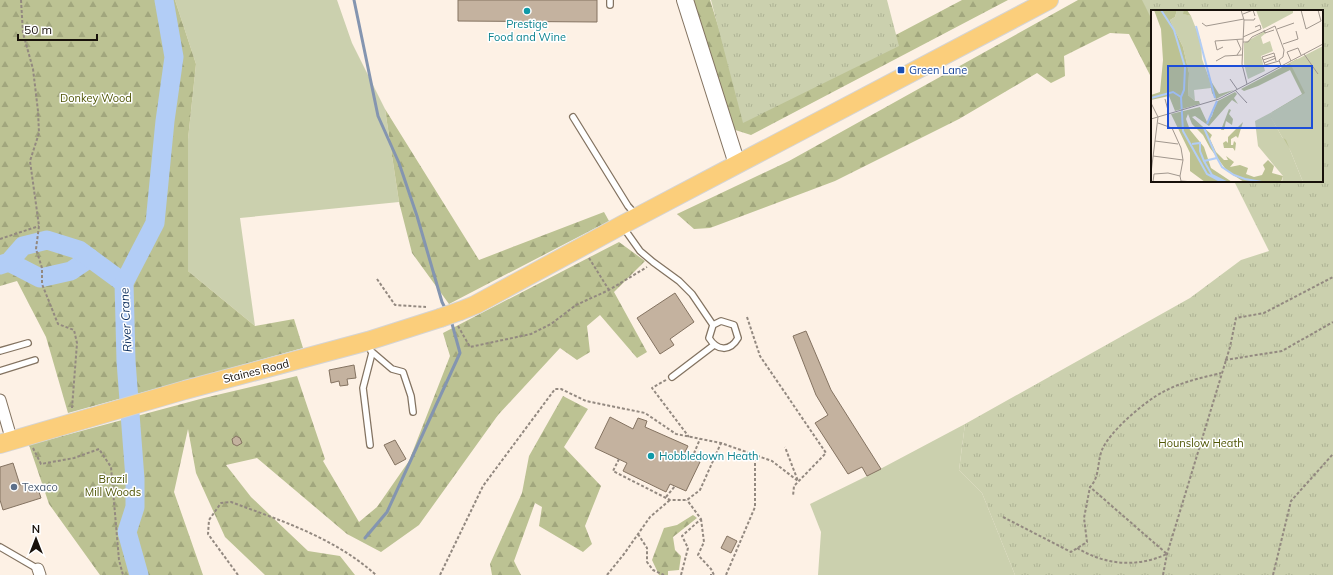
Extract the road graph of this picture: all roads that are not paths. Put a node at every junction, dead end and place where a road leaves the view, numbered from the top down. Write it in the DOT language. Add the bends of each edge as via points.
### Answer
graph roads {
  1 [pos="686,0"];
  2 [pos="1047,1"];
  3 [pos="572,117"];
  4 [pos="737,164"];
  5 [pos="630,221"];
  6 [pos="713,325"];
  7 [pos="28,343"];
  8 [pos="714,345"];
  9 [pos="370,347"];
  10 [pos="0,351"];
  11 [pos="35,360"];
  12 [pos="0,371"];
  13 [pos="672,377"];
  14 [pos="0,400"];
  15 [pos="413,412"];
  16 [pos="6,442"];
  17 [pos="370,445"];
  18 [pos="0,547"];
  19 [pos="39,572"];
  1 -- 4 [label="street"];
  2 -- 4 [label="main road, Staines Road"];
  3 -- 5 [label="lane" via="628,206"];
  4 -- 5 [label="main road, Staines Road"];
  5 -- 6 [label="lane" via="640,251 692,294"];
  5 -- 9 [label="main road, Staines Road" via="475,305 447,314"];
  6 -- 8 [label="lane" via="709,338"];
  6 -- 8 [label="lane" via="721,322 734,325 738,338 729,348 721,349"];
  7 -- 10 [label="lane"];
  8 -- 13 [label="lane"];
  9 -- 15 [label="lane" via="392,369 402,372 411,396"];
  9 -- 16 [label="main road, Staines Road" via="144,402"];
  9 -- 17 [label="lane" via="363,388"];
  11 -- 12 [label="lane"];
  14 -- 16 [label="street"];
  18 -- 19 [label="lane"];
}
